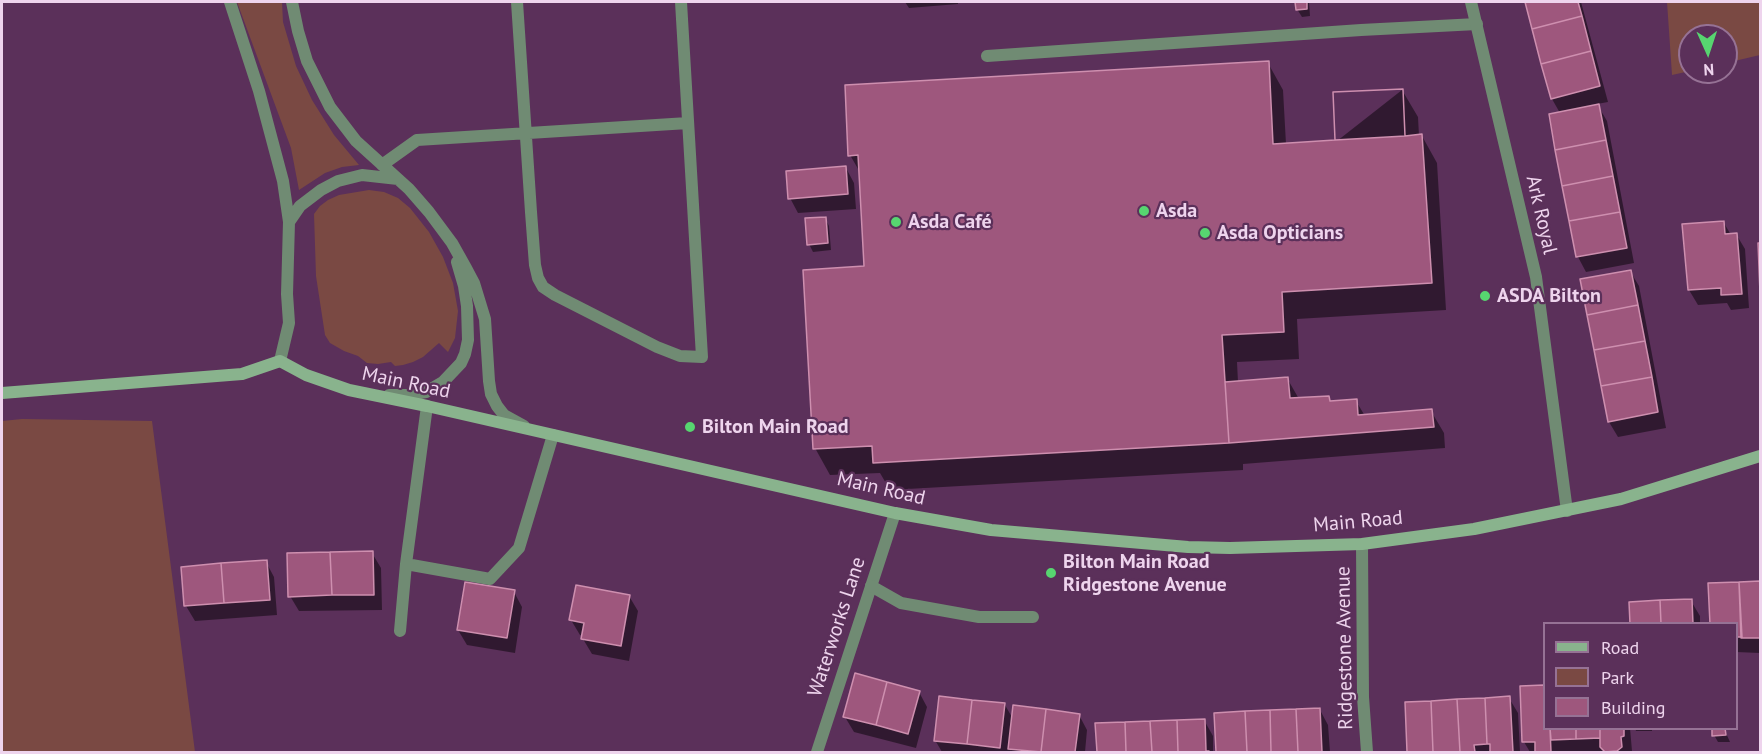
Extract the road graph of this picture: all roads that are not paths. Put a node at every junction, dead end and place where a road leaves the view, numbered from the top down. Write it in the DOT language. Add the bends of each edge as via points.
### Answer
graph roads {
  1 [pos="230,2"];
  2 [pos="292,2"];
  3 [pos="517,2"];
  4 [pos="681,2"];
  5 [pos="1471,2"];
  6 [pos="1476,24"];
  7 [pos="987,56"];
  8 [pos="688,123"];
  9 [pos="525,133"];
  10 [pos="382,165"];
  11 [pos="399,180"];
  12 [pos="289,222"];
  13 [pos="452,243"];
  14 [pos="280,361"];
  15 [pos="2,393"];
  16 [pos="376,396"];
  17 [pos="427,406"];
  18 [pos="533,431"];
  19 [pos="553,435"];
  20 [pos="1761,456"];
  21 [pos="1567,511"];
  22 [pos="895,513"];
  23 [pos="1362,544"];
  24 [pos="406,564"];
  25 [pos="871,586"];
  26 [pos="1033,617"];
  27 [pos="400,631"];
  28 [pos="817,753"];
  29 [pos="1367,753"];
  1 -- 12 [label="street" via="259,91 283,181"];
  2 -- 10 [label="street" via="302,45 322,93 346,130"];
  3 -- 9 [label="street"];
  4 -- 8 [label="street"];
  5 -- 6 [label="street, Ark Royal"];
  6 -- 7 [label="street"];
  6 -- 21 [label="street, Ark Royal" via="1536,277"];
  8 -- 9 [label="street"];
  8 -- 9 [label="street" via="702,357 680,356 657,347 543,287 535,266"];
  9 -- 10 [label="street" via="417,140"];
  10 -- 11 [label="street"];
  11 -- 12 [label="street" via="362,175 338,181 300,206"];
  11 -- 13 [label="street"];
  12 -- 14 [label="street" via="289,323"];
  13 -- 16 [label="street" via="467,306 468,340 461,363 426,392"];
  13 -- 18 [label="street" via="474,283 485,319 491,394 504,415"];
  14 -- 15 [label="main road" via="242,374"];
  14 -- 16 [label="main road, Main Road" via="326,383"];
  16 -- 17 [label="main road, Main Road"];
  17 -- 18 [label="main road, Main Road"];
  17 -- 24 [label="street"];
  18 -- 19 [label="main road, Main Road"];
  19 -- 22 [label="main road, Main Road"];
  19 -- 24 [label="street" via="519,548 490,579"];
  20 -- 21 [label="main road, Main Road"];
  21 -- 23 [label="main road, Main Road"];
  22 -- 23 [label="main road, Main Road" via="991,530 1188,547"];
  22 -- 25 [label="street, Waterworks Lane"];
  23 -- 29 [label="street, Ridgestone Avenue"];
  24 -- 27 [label="street"];
  25 -- 26 [label="street" via="901,603 979,617"];
  25 -- 28 [label="street, Waterworks Lane"];
}
